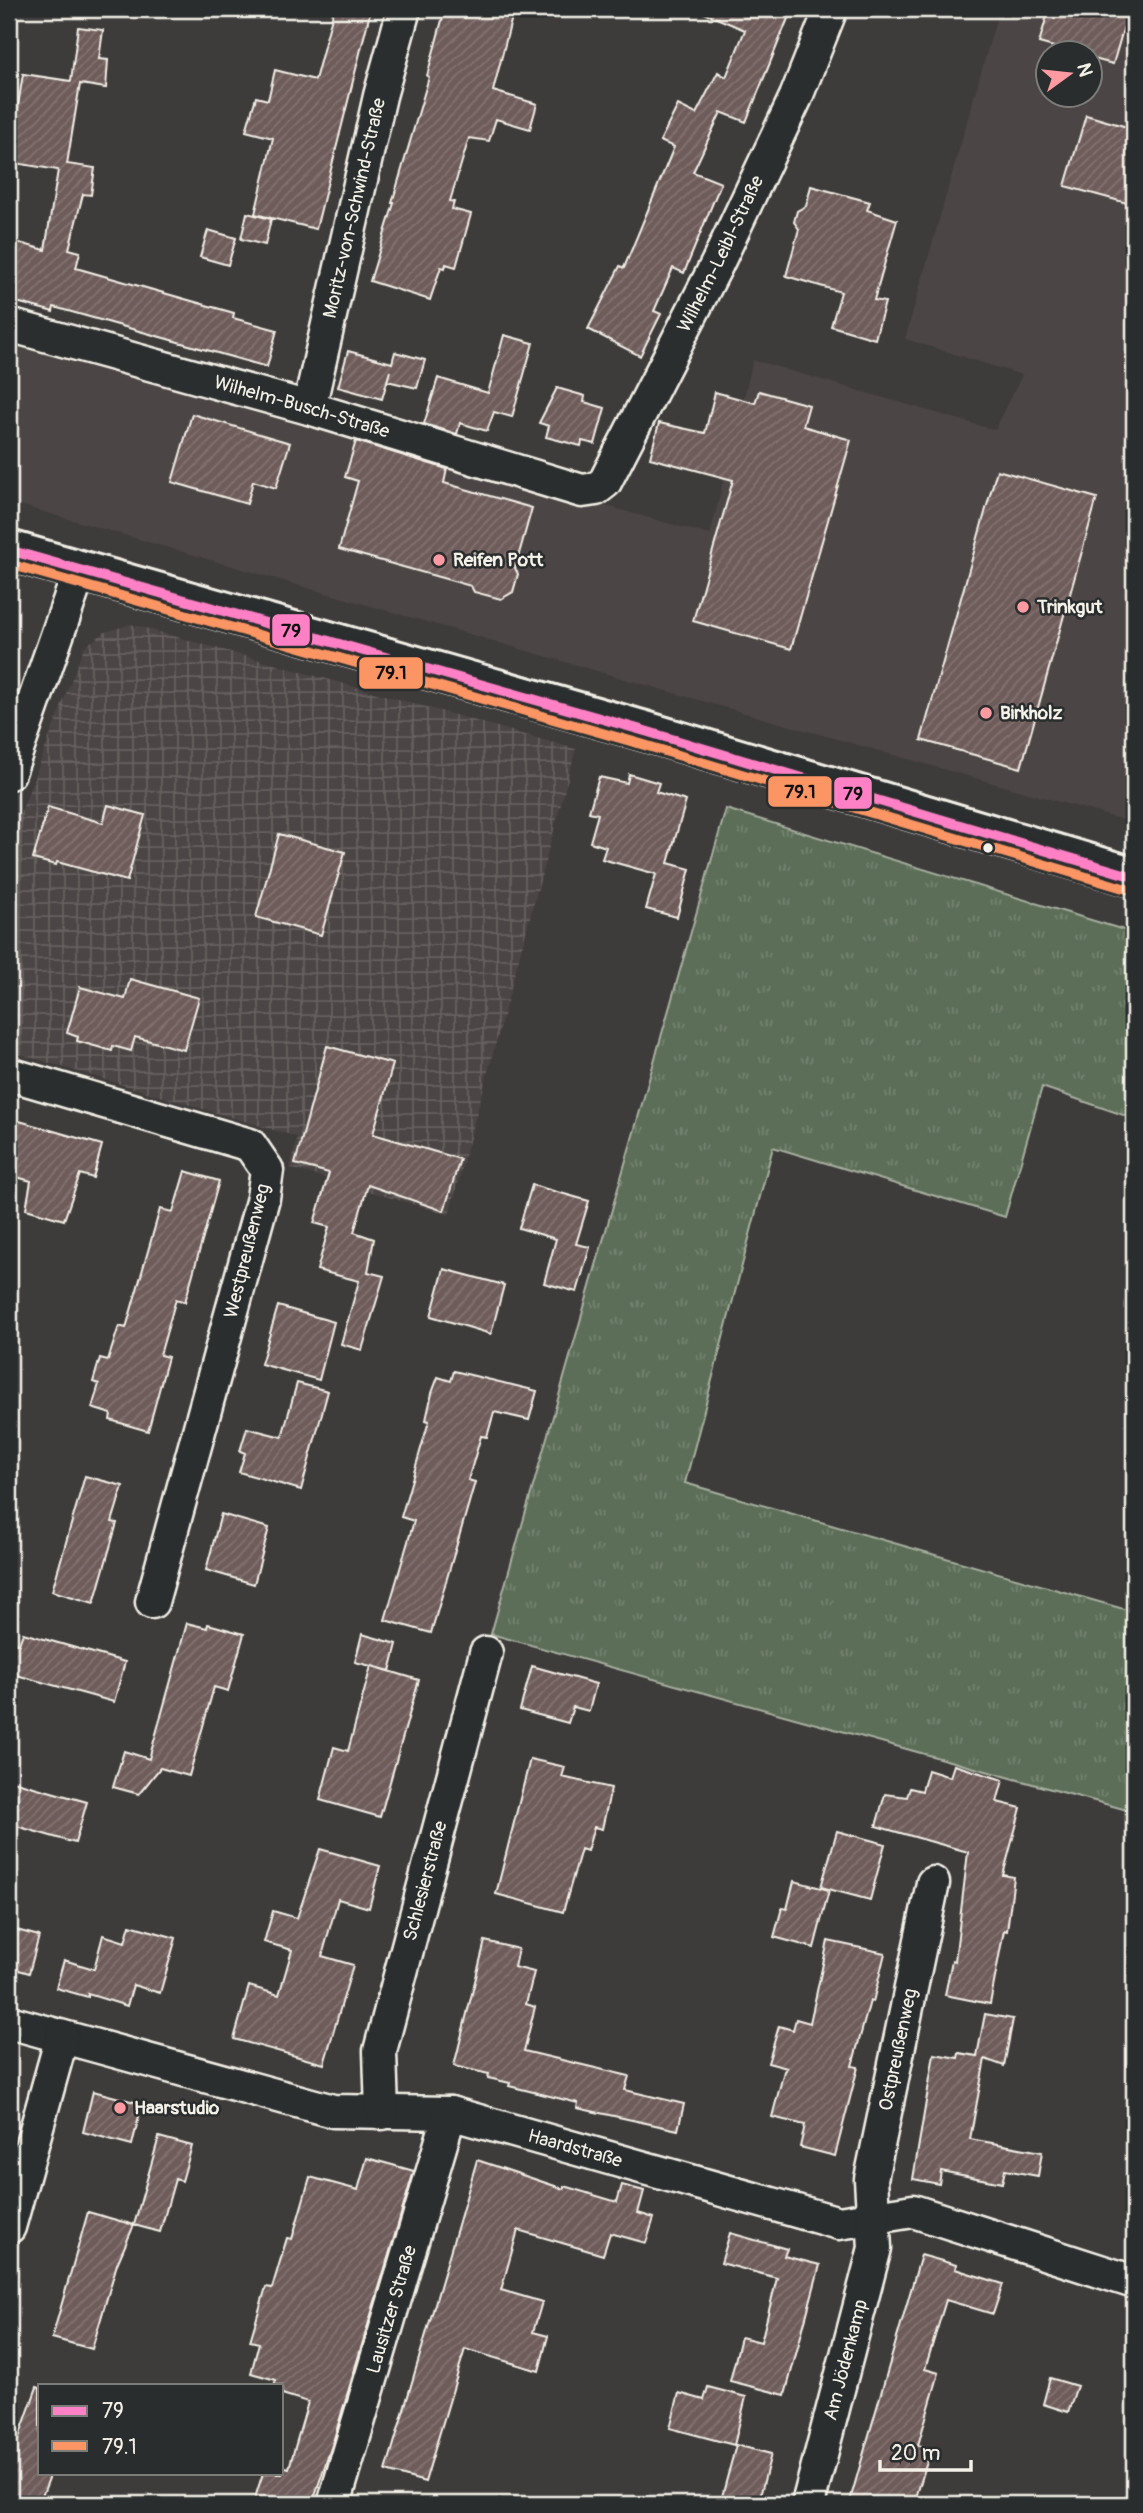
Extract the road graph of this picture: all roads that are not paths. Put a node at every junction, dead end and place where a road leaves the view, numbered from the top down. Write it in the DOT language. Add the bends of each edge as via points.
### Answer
graph roads {
  1 [pos="404,9"];
  2 [pos="831,9"];
  3 [pos="9,325"];
  4 [pos="309,408"];
  5 [pos="596,489"];
  6 [pos="9,550"];
  7 [pos="80,570"];
  8 [pos="10,767"];
  9 [pos="1134,877"];
  10 [pos="9,1074"];
  11 [pos="152,1602"];
  12 [pos="486,1653"];
  13 [pos="933,1883"];
  14 [pos="9,2022"];
  15 [pos="62,2037"];
  16 [pos="382,2113"];
  17 [pos="450,2113"];
  18 [pos="873,2216"];
  19 [pos="9,2227"];
  20 [pos="1134,2282"];
  21 [pos="334,2504"];
  22 [pos="808,2504"];
  1 -- 4 [label="street, Moritz-von-Schwind-Straße"];
  2 -- 5 [label="street, Wilhelm-Leibl-Straße" via="796,97 718,264 606,482"];
  3 -- 4 [label="street, Wilhelm-Busch-Straße"];
  4 -- 5 [label="street, Wilhelm-Busch-Straße" via="582,491"];
  6 -- 7 [label="main road"];
  7 -- 8 [label="street"];
  7 -- 9 [label="main road"];
  10 -- 11 [label="street, Westpreußenweg" via="250,1145 267,1170"];
  12 -- 16 [label="street, Schlesierstraße" via="380,2051"];
  13 -- 18 [label="street, Ostpreußenweg" via="871,2179"];
  14 -- 15 [label="street, Haardstraße"];
  15 -- 16 [label="street, Haardstraße" via="333,2111"];
  15 -- 19 [label="street"];
  16 -- 17 [label="street, Haardstraße"];
  17 -- 18 [label="street, Haardstraße" via="839,2223"];
  17 -- 21 [label="street, Lausitzer Straße"];
  18 -- 20 [label="street, Haardstraße" via="913,2211"];
  18 -- 22 [label="street, Am Jödenkamp" via="875,2248"];
}
